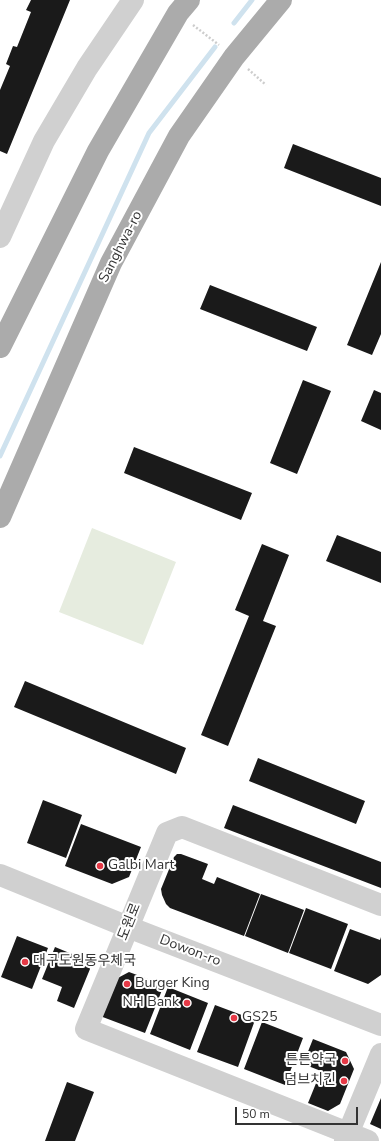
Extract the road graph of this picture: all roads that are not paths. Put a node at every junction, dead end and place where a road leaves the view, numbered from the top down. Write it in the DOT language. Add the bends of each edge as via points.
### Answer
graph roads {
  1 [pos="133,0"];
  2 [pos="281,0"];
  3 [pos="183,6"];
  4 [pos="0,237"];
  5 [pos="0,347"];
  6 [pos="0,517"];
  7 [pos="0,875"];
  8 [pos="381,905"];
  9 [pos="128,927"];
  10 [pos="381,1025"];
  11 [pos="381,1054"];
  12 [pos="354,1138"];
  1 -- 4 [label="street" via="87,68 44,141"];
  2 -- 6 [label="main road, Sanghwa-ro" via="234,57 179,136 111,263"];
  3 -- 5 [label="main road" via="98,151"];
  7 -- 9 [label="street, Dowon-ro"];
  8 -- 9 [label="street, 도원로" via="182,827 167,833"];
  9 -- 10 [label="street, Dowon-ro"];
  9 -- 12 [label="street, 도원로" via="86,1029"];
  11 -- 12 [label="street"];
}
